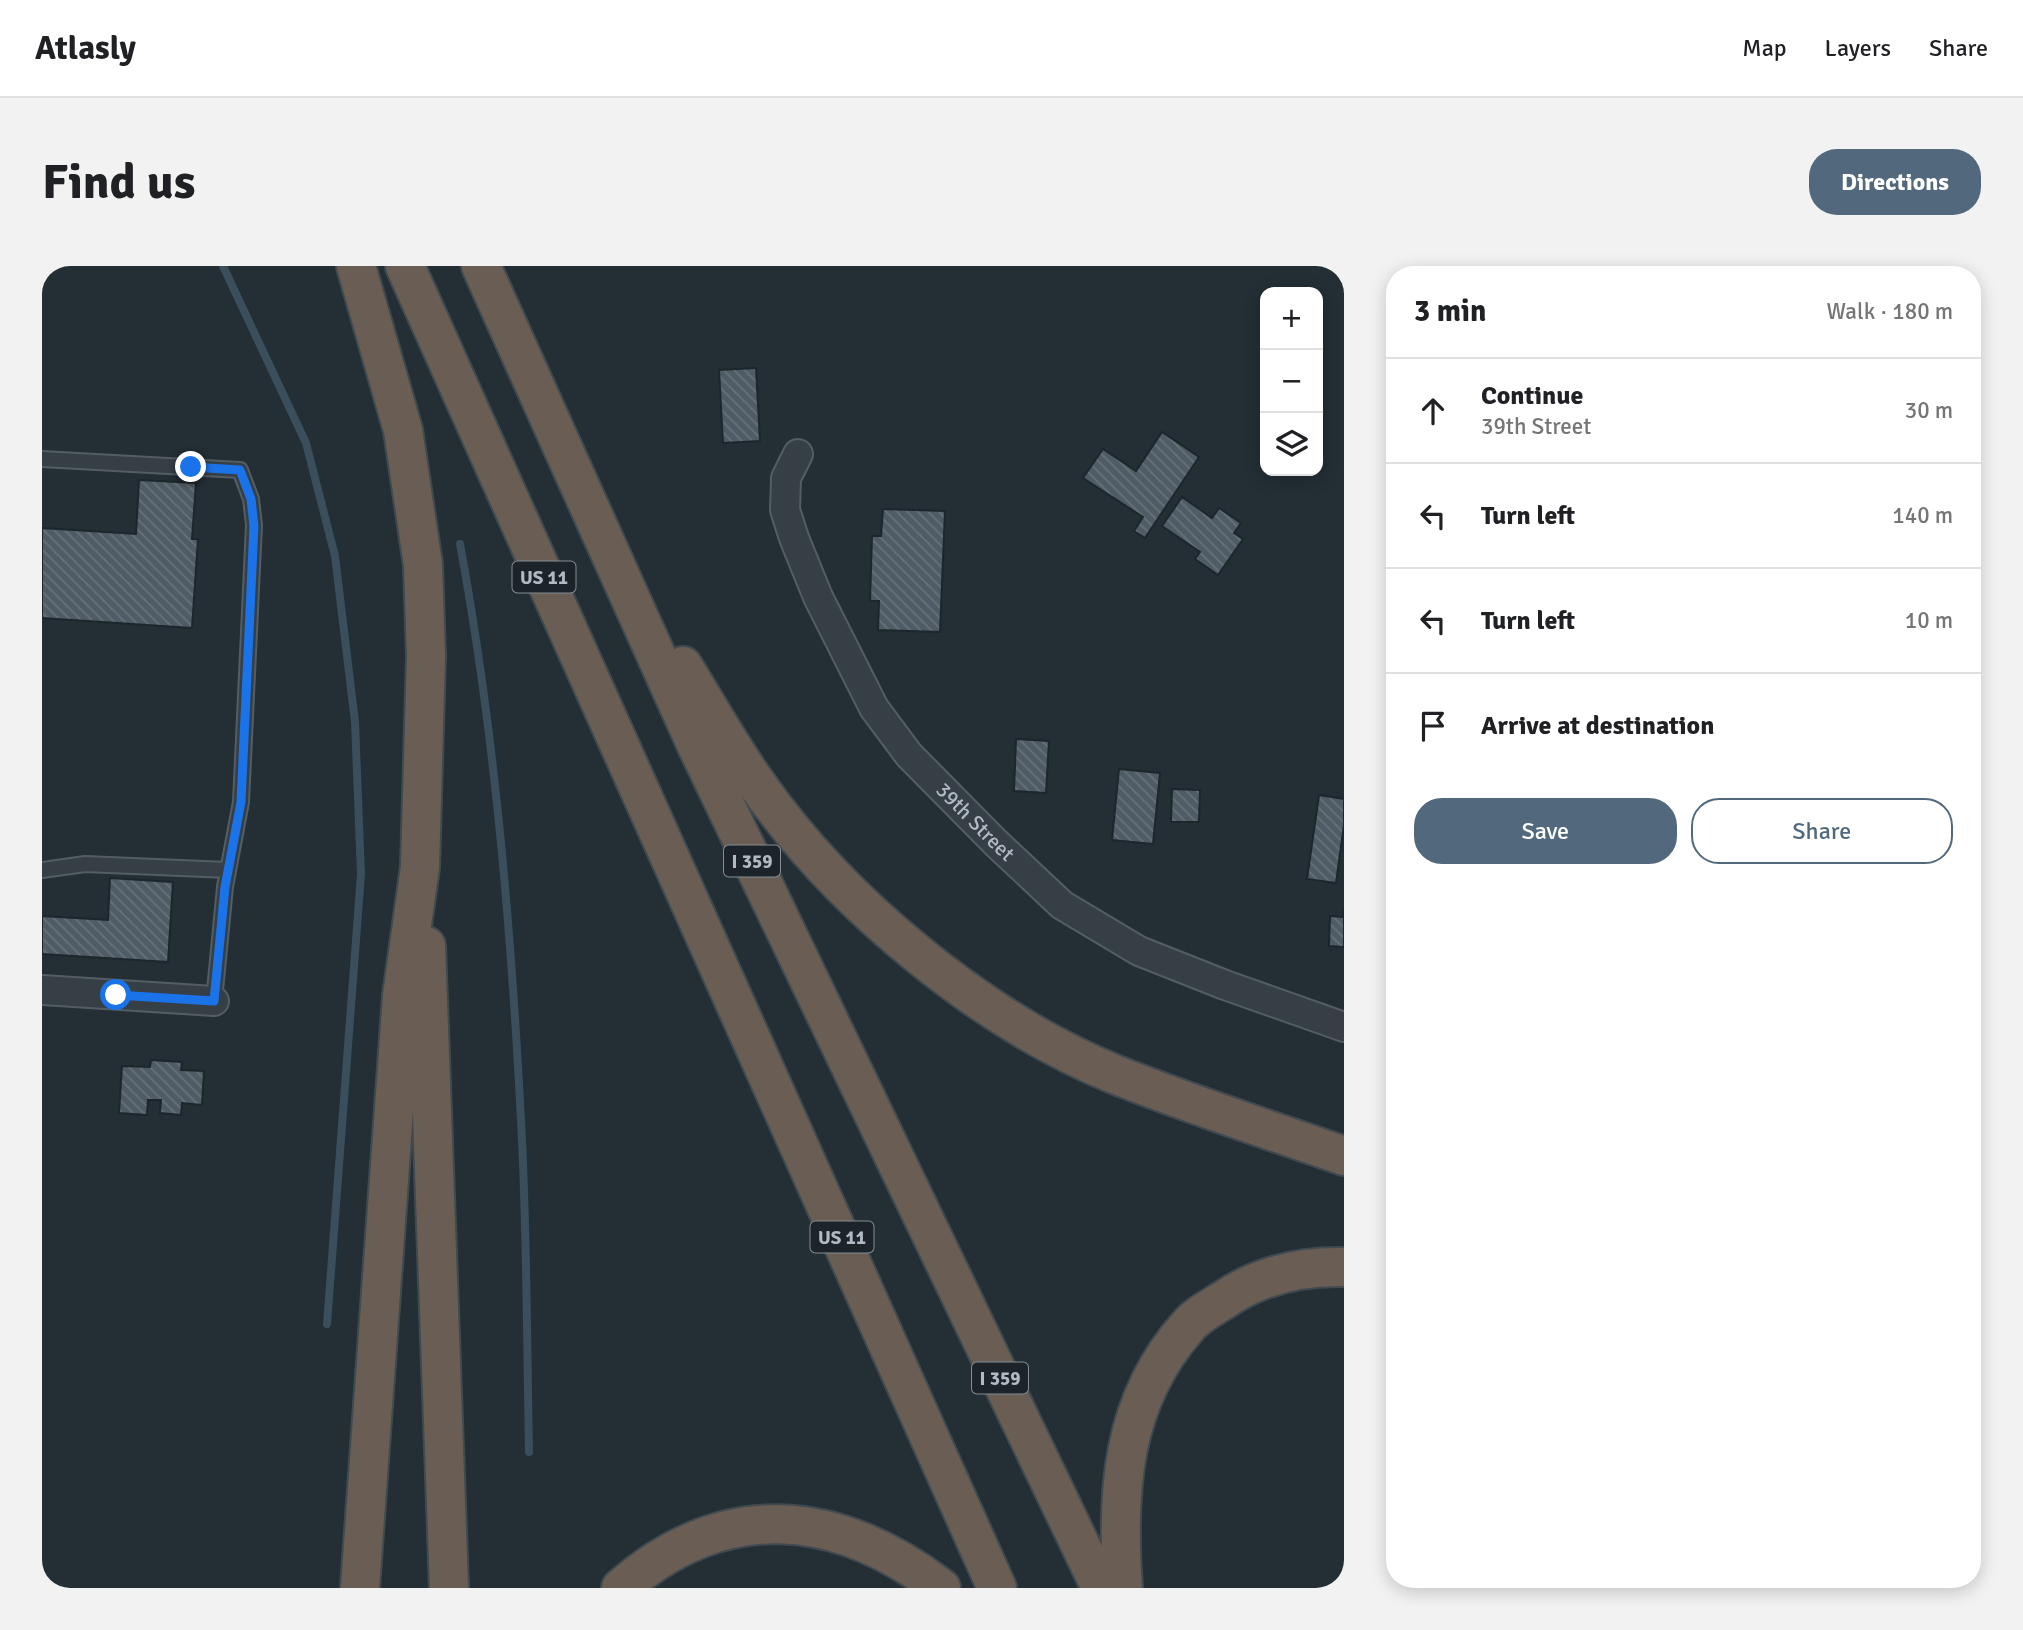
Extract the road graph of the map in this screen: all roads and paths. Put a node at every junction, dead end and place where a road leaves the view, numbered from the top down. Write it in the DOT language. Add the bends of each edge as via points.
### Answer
graph roads {
  1 [pos="356,266"];
  2 [pos="405,266"];
  3 [pos="481,266"];
  4 [pos="798,454"];
  5 [pos="42,459"];
  6 [pos="610,551"];
  7 [pos="420,867"];
  8 [pos="42,870"];
  9 [pos="228,870"];
  10 [pos="42,990"];
  11 [pos="214,1001"];
  12 [pos="1344,1027"];
  13 [pos="1344,1156"];
  14 [pos="1344,1267"];
  15 [pos="360,1588"];
  16 [pos="449,1588"];
  17 [pos="621,1588"];
  18 [pos="941,1588"];
  19 [pos="997,1588"];
  20 [pos="1101,1588"];
  21 [pos="1123,1588"];
  1 -- 7 [label="highway" via="402,430 423,565 426,656"];
  2 -- 19 [label="highway, US 11"];
  3 -- 6 [label="highway, I 359"];
  4 -- 12 [label="street, 39th Street" via="786,478 785,510 794,538 874,708 909,755 1062,905 1139,951"];
  5 -- 9 [label="lane" via="240,470 251,499 254,526 241,802"];
  6 -- 13 [label="highway" via="756,784 816,858 879,921 952,980 1029,1032 1112,1073"];
  6 -- 20 [label="highway, I 359" via="696,744"];
  7 -- 15 [label="highway" via="402,996"];
  7 -- 16 [label="highway" via="429,985"];
  8 -- 9 [label="lane" via="85,864"];
  9 -- 11 [label="lane"];
  10 -- 11 [label="street"];
  14 -- 21 [label="highway" via="1300,1270 1240,1289 1189,1323 1153,1372 1132,1430 1123,1484 1119,1533"];
  17 -- 18 [label="highway" via="691,1541 720,1530 778,1524 809,1527 872,1545"];
}
